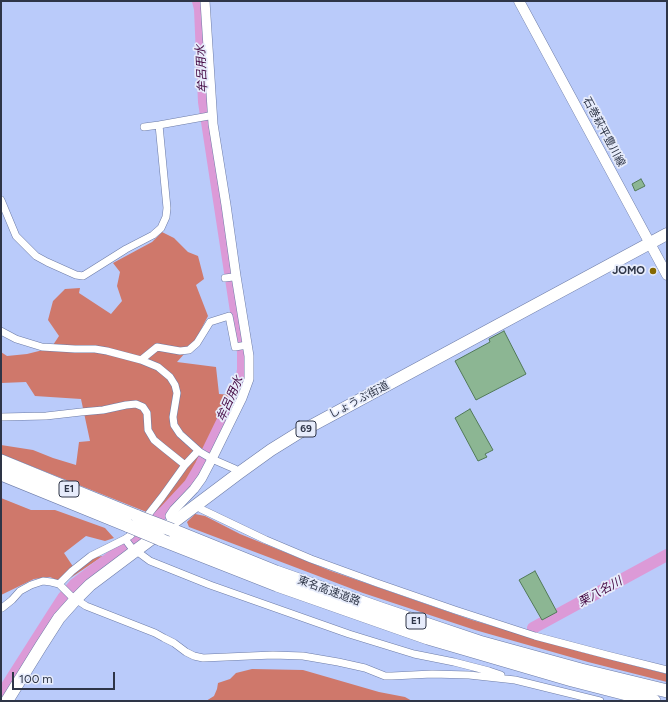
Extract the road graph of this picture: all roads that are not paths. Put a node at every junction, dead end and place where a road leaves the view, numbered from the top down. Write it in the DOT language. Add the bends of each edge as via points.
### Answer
graph roads {
  1 [pos="205,1"];
  2 [pos="519,1"];
  3 [pos="209,116"];
  4 [pos="159,125"];
  5 [pos="144,127"];
  6 [pos="1,200"];
  7 [pos="667,234"];
  8 [pos="650,244"];
  9 [pos="667,275"];
  10 [pos="233,277"];
  11 [pos="226,278"];
  12 [pos="1,331"];
  13 [pos="246,345"];
  14 [pos="141,360"];
  15 [pos="1,417"];
  16 [pos="199,451"];
  17 [pos="211,459"];
  18 [pos="1,461"];
  19 [pos="185,465"];
  20 [pos="239,473"];
  21 [pos="1,474"];
  22 [pos="196,505"];
  23 [pos="172,526"];
  24 [pos="130,544"];
  25 [pos="60,586"];
  26 [pos="73,597"];
  27 [pos="2,608"];
  28 [pos="667,670"];
  29 [pos="515,680"];
  30 [pos="667,692"];
  31 [pos="7,701"];
  32 [pos="600,701"];
  33 [pos="654,701"];
  1 -- 13 [label="street" via="213,124"];
  2 -- 8 [label="main road, 石巻萩平豊川線"];
  3 -- 4 [label="street"];
  4 -- 5 [label="street"];
  4 -- 6 [label="street" via="167,208 161,228 83,276 36,256 16,236"];
  7 -- 8 [label="main road, しょうぶ街道 / 69"];
  8 -- 9 [label="main road, 石巻萩平豊川線"];
  8 -- 20 [label="main road, しょうぶ街道 / 69" via="300,432"];
  10 -- 11 [label="street"];
  12 -- 14 [label="street" via="42,347 95,349"];
  13 -- 14 [label="street" via="235,347 229,316 210,322 190,350 157,347"];
  13 -- 17 [label="street" via="249,356 249,380"];
  14 -- 16 [label="street" via="158,367 176,386 174,424 180,434"];
  15 -- 19 [label="street" via="46,416 136,404 143,407 147,413 148,430 154,440"];
  16 -- 17 [label="street"];
  16 -- 19 [label="street"];
  17 -- 20 [label="street"];
  17 -- 23 [label="street" via="202,478 170,516"];
  18 -- 23 [label="highway, 東名高速道路 / E1, bridge" via="138,517"];
  19 -- 24 [label="street" via="131,535"];
  20 -- 22 [label="main road, しょうぶ街道 / 69"];
  21 -- 33 [label="highway, 東名高速道路 / E1, bridge" via="277,585 428,638"];
  22 -- 23 [label="main road, しょうぶ街道 / 69"];
  22 -- 28 [label="street" via="266,540 384,586 535,636"];
  23 -- 24 [label="main road, しょうぶ街道 / 69"];
  23 -- 30 [label="highway, 東名高速道路 / E1" via="276,572 479,642"];
  24 -- 25 [label="street" via="91,556 72,571"];
  24 -- 26 [label="main road, しょうぶ街道 / 69" via="90,585"];
  24 -- 29 [label="street" via="150,561 210,585 414,654 489,671"];
  25 -- 26 [label="street"];
  25 -- 27 [label="street" via="43,581 31,585 20,591"];
  26 -- 29 [label="street" via="86,606 160,635 186,652 203,658 303,656 345,663 385,676 439,674"];
  26 -- 31 [label="main road, しょうぶ街道 / 69"];
  29 -- 32 [label="street"];
}
